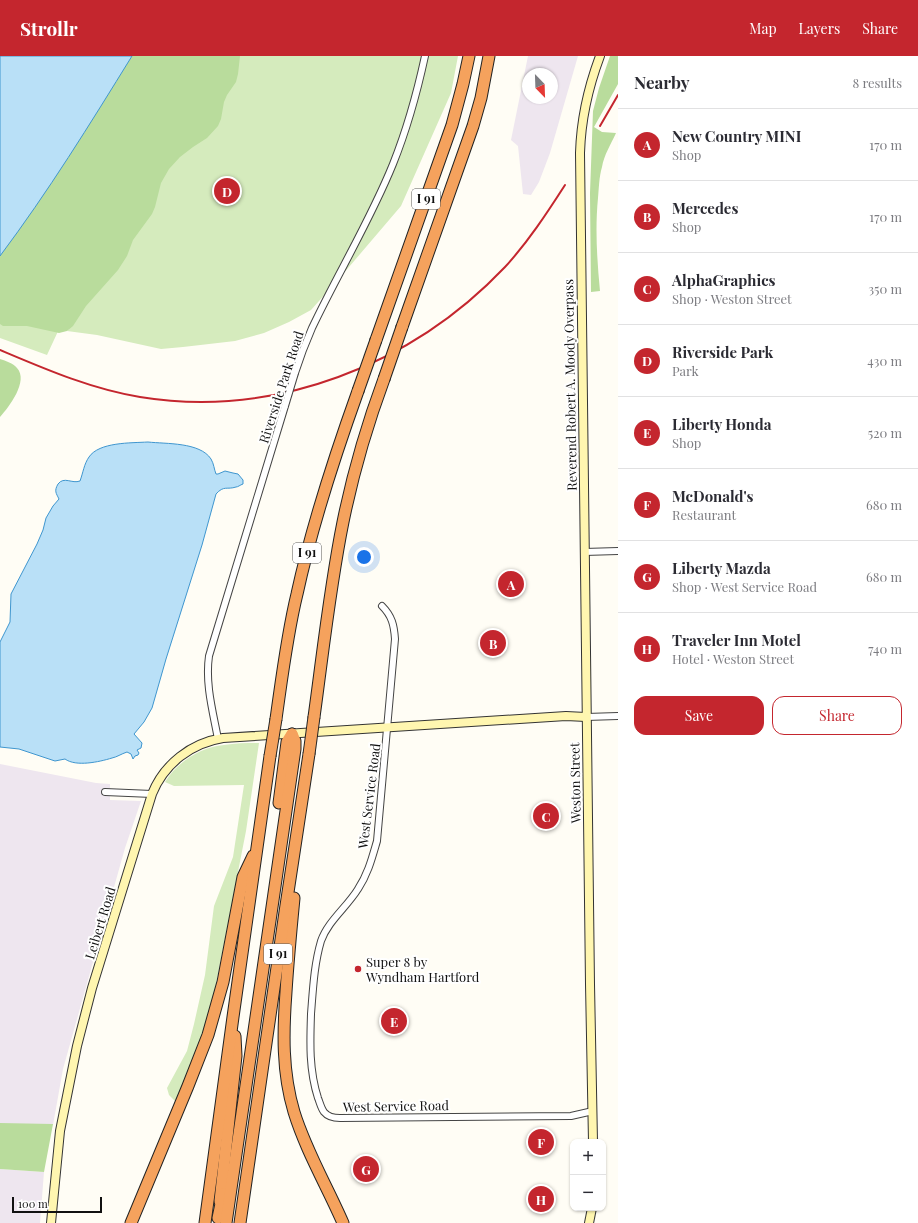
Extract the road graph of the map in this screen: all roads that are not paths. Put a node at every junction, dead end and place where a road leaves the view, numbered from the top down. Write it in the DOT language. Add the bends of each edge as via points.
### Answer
graph roads {
  1 [pos="424,56"];
  2 [pos="469,56"];
  3 [pos="489,56"];
  4 [pos="600,56"];
  5 [pos="618,551"];
  6 [pos="584,552"];
  7 [pos="382,606"];
  8 [pos="618,716"];
  9 [pos="586,717"];
  10 [pos="388,728"];
  11 [pos="292,734"];
  12 [pos="218,739"];
  13 [pos="105,792"];
  14 [pos="152,794"];
  15 [pos="257,848"];
  16 [pos="293,856"];
  17 [pos="233,1017"];
  18 [pos="593,1112"];
  19 [pos="593,1139"];
  20 [pos="592,1211"];
  21 [pos="593,1211"];
  22 [pos="220,1221"];
  23 [pos="343,1222"];
  24 [pos="51,1223"];
  25 [pos="131,1223"];
  26 [pos="205,1223"];
  27 [pos="240,1223"];
  28 [pos="589,1223"];
  29 [pos="594,1223"];
  1 -- 12 [label="street, Riverside Park Road, bridge" via="411,110 392,165 302,350 209,656 208,684"];
  2 -- 15 [label="highway, I 91, bridge" via="452,125 328,476 307,551 290,624"];
  3 -- 16 [label="highway, I 91, bridge" via="473,126 364,440 344,521"];
  4 -- 6 [label="main road, Reverend Robert A. Moody Overpass" via="585,104 580,152"];
  5 -- 6 [label="street"];
  6 -- 9 [label="main road, Reverend Robert A. Moody Overpass"];
  7 -- 10 [label="street, West Service Road" via="393,621 395,639"];
  8 -- 9 [label="street"];
  9 -- 10 [label="main road" via="566,716"];
  9 -- 18 [label="main road, Weston Street"];
  10 -- 11 [label="main road"];
  10 -- 18 [label="street, West Service Road" via="377,841 368,871 358,890 330,924 322,940 315,969 310,1061 314,1086 323,1111 328,1116 340,1118 571,1116"];
  11 -- 12 [label="main road, Leibert Road"];
  11 -- 22 [label="highway" via="295,748"];
  12 -- 14 [label="main road, Leibert Road" via="195,746 176,760 167,768"];
  13 -- 14 [label="street"];
  14 -- 24 [label="main road, Leibert Road" via="90,995 77,1046 60,1131"];
  15 -- 17 [label="highway, I 91"];
  15 -- 25 [label="highway" via="243,877 210,1029"];
  16 -- 23 [label="highway" via="296,879 283,1028 286,1078 304,1138"];
  16 -- 27 [label="highway, I 91"];
  17 -- 22 [label="highway" via="236,1056"];
  17 -- 26 [label="highway, I 91"];
  18 -- 19 [label="main road, Weston Street"];
  20 -- 28 [label="main road"];
  21 -- 29 [label="main road"];
}
